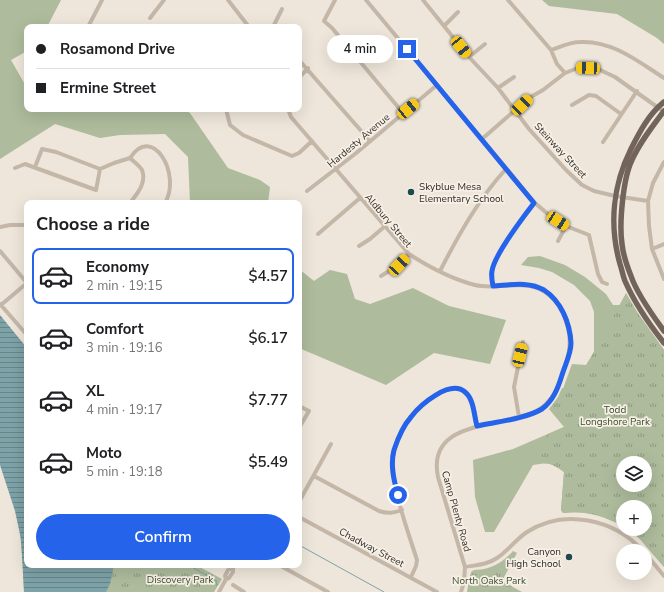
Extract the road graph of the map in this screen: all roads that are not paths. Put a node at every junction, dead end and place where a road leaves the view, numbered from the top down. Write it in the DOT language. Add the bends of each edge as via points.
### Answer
graph roads {
  1 [pos="102,0"];
  2 [pos="164,0"];
  3 [pos="228,0"];
  4 [pos="335,0"];
  5 [pos="366,0"];
  6 [pos="423,0"];
  7 [pos="508,0"];
  8 [pos="282,9"];
  9 [pos="458,12"];
  10 [pos="150,18"];
  11 [pos="90,24"];
  12 [pos="247,24"];
  13 [pos="274,24"];
  14 [pos="444,26"];
  15 [pos="485,44"];
  16 [pos="550,50"];
  17 [pos="469,58"];
  18 [pos="302,63"];
  19 [pos="308,68"];
  20 [pos="565,73"];
  21 [pos="302,75"];
  22 [pos="514,77"];
  23 [pos="664,78"];
  24 [pos="437,85"];
  25 [pos="498,88"];
  26 [pos="637,92"];
  27 [pos="664,102"];
  28 [pos="572,105"];
  29 [pos="658,107"];
  30 [pos="516,111"];
  31 [pos="664,111"];
  32 [pos="227,112"];
  33 [pos="289,112"];
  34 [pos="403,113"];
  35 [pos="621,114"];
  36 [pos="482,139"];
  37 [pos="312,141"];
  38 [pos="370,141"];
  39 [pos="603,142"];
  40 [pos="130,158"];
  41 [pos="664,162"];
  42 [pos="35,167"];
  43 [pos="15,168"];
  44 [pos="100,169"];
  45 [pos="336,169"];
  46 [pos="506,169"];
  47 [pos="307,191"];
  48 [pos="615,196"];
  49 [pos="623,197"];
  50 [pos="360,198"];
  51 [pos="132,200"];
  52 [pos="166,200"];
  53 [pos="648,201"];
  54 [pos="534,203"];
  55 [pos="24,225"];
  56 [pos="566,226"];
  57 [pos="0,227"];
  58 [pos="384,227"];
  59 [pos="318,234"];
  60 [pos="558,241"];
  61 [pos="664,244"];
  62 [pos="359,246"];
  63 [pos="652,249"];
  64 [pos="0,251"];
  65 [pos="409,254"];
  66 [pos="440,271"];
  67 [pos="381,276"];
  68 [pos="24,279"];
  69 [pos="664,279"];
  70 [pos="607,284"];
  71 [pos="24,285"];
  72 [pos="493,286"];
  73 [pos="1,304"];
  74 [pos="567,322"];
  75 [pos="24,331"];
  76 [pos="664,331"];
  77 [pos="523,342"];
  78 [pos="664,343"];
  79 [pos="302,408"];
  80 [pos="519,417"];
  81 [pos="302,423"];
  82 [pos="477,426"];
  83 [pos="331,444"];
  84 [pos="314,476"];
  85 [pos="302,497"];
  86 [pos="402,510"];
  87 [pos="302,519"];
  88 [pos="635,544"];
  89 [pos="652,562"];
  90 [pos="465,567"];
  91 [pos="234,568"];
  92 [pos="284,568"];
  93 [pos="664,576"];
  94 [pos="411,577"];
  95 [pos="233,585"];
  96 [pos="219,592"];
  97 [pos="244,592"];
  98 [pos="328,592"];
  99 [pos="437,592"];
  100 [pos="461,592"];
  1 -- 11 [label="street"];
  2 -- 10 [label="street"];
  3 -- 12 [label="street"];
  4 -- 34 [label="street" via="324,21"];
  5 -- 24 [label="street"];
  6 -- 14 [label="street, Steinway Street"];
  7 -- 16 [label="street"];
  8 -- 13 [label="street"];
  9 -- 14 [label="street"];
  14 -- 17 [label="street, Steinway Street"];
  15 -- 17 [label="street"];
  16 -- 20 [label="street"];
  16 -- 23 [label="street" via="579,42 596,42 615,48"];
  17 -- 25 [label="street, Steinway Street"];
  18 -- 19 [label="street"];
  19 -- 21 [label="street"];
  19 -- 38 [label="street"];
  20 -- 26 [label="street" via="578,68 598,69"];
  20 -- 30 [label="street" via="529,98"];
  22 -- 25 [label="street"];
  24 -- 34 [label="street, Hardesty Avenue"];
  24 -- 36 [label="street"];
  25 -- 30 [label="street, Steinway Street"];
  26 -- 29 [label="street"];
  26 -- 35 [label="street"];
  27 -- 29 [label="main road"];
  28 -- 35 [label="street" via="589,95 596,96"];
  29 -- 31 [label="street"];
  29 -- 48 [label="main road" via="640,130 625,161"];
  30 -- 36 [label="street"];
  30 -- 48 [label="street, Steinway Street" via="554,158 582,185"];
  31 -- 49 [label="main road" via="632,160"];
  32 -- 37 [label="street" via="230,124 243,135 292,156 300,153"];
  33 -- 37 [label="street, Aldbury Street"];
  34 -- 38 [label="street, Hardesty Avenue"];
  35 -- 39 [label="street"];
  36 -- 46 [label="street"];
  37 -- 45 [label="street, Aldbury Street"];
  38 -- 45 [label="street, Hardesty Avenue"];
  40 -- 44 [label="street"];
  40 -- 51 [label="street" via="142,169 143,179"];
  40 -- 52 [label="street" via="141,147 150,147 162,155 171,184"];
  41 -- 53 [label="street" via="653,183"];
  42 -- 43 [label="street" via="25,164"];
  42 -- 44 [label="street" via="42,149"];
  42 -- 44 [label="street" via="96,190"];
  45 -- 47 [label="street, Hardesty Avenue"];
  45 -- 50 [label="street, Aldbury Street"];
  46 -- 54 [label="street"];
  46 -- 66 [label="street" via="493,183 454,243"];
  48 -- 49 [label="street, Steinway Street"];
  48 -- 78 [label="main road" via="616,250 625,280 638,307"];
  49 -- 53 [label="street, Steinway Street"];
  49 -- 76 [label="main road" via="622,244 631,278"];
  50 -- 58 [label="street, Aldbury Street"];
  50 -- 59 [label="street"];
  53 -- 63 [label="street"];
  54 -- 56 [label="street"];
  54 -- 72 [label="street" via="494,262"];
  55 -- 57 [label="street"];
  56 -- 60 [label="street"];
  56 -- 70 [label="street" via="589,235 598,274 602,282"];
  58 -- 62 [label="street"];
  58 -- 65 [label="street, Aldbury Street"];
  61 -- 63 [label="street"];
  63 -- 69 [label="street"];
  64 -- 68 [label="street"];
  65 -- 66 [label="street, Aldbury Street"];
  65 -- 67 [label="street" via="399,265"];
  66 -- 72 [label="street, Aldbury Street" via="464,282"];
  71 -- 73 [label="street"];
  72 -- 74 [label="street, Aldbury Street" via="528,285 545,291 562,309"];
  73 -- 75 [label="street"];
  74 -- 80 [label="street, Camp Plenty Road" via="571,344 559,386 543,408"];
  77 -- 80 [label="street" via="514,387"];
  79 -- 81 [label="street" via="309,411"];
  80 -- 82 [label="street, Camp Plenty Road"];
  82 -- 86 [label="street" via="469,396 458,388 445,390 430,398 415,411 404,427 394,451 394,481"];
  82 -- 90 [label="street, Camp Plenty Road" via="447,440 436,463 444,500"];
  83 -- 84 [label="street"];
  84 -- 85 [label="street"];
  84 -- 86 [label="street" via="379,511 394,513"];
  86 -- 94 [label="street" via="417,560"];
  87 -- 94 [label="street, Chadway Street"];
  88 -- 90 [label="street" via="610,527 591,520 565,520 544,524 527,532 490,562"];
  89 -- 93 [label="street"];
  90 -- 100 [label="street, Camp Plenty Road"];
  91 -- 96 [label="street"];
  92 -- 98 [label="street"];
  94 -- 99 [label="street, Chadway Street"];
  95 -- 97 [label="street"];
}
